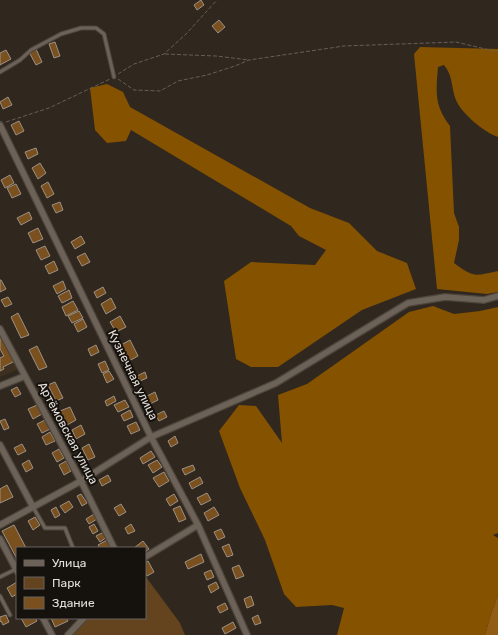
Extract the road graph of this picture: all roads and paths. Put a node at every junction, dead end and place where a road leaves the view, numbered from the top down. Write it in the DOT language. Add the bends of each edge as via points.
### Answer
graph roads {
  1 [pos="217,0"];
  2 [pos="498,52"];
  3 [pos="164,54"];
  4 [pos="249,60"];
  5 [pos="0,72"];
  6 [pos="114,77"];
  7 [pos="7,122"];
  8 [pos="0,125"];
  9 [pos="498,296"];
  10 [pos="0,329"];
  11 [pos="25,376"];
  12 [pos="0,386"];
  13 [pos="151,436"];
  14 [pos="0,445"];
  15 [pos="81,481"];
  16 [pos="33,507"];
  17 [pos="198,524"];
  18 [pos="0,525"];
  19 [pos="0,539"];
  20 [pos="73,547"];
  21 [pos="114,547"];
  22 [pos="146,556"];
  23 [pos="16,570"];
  24 [pos="0,577"];
  25 [pos="0,596"];
  26 [pos="10,615"];
  27 [pos="44,619"];
  28 [pos="83,619"];
  29 [pos="52,635"];
  30 [pos="68,635"];
  31 [pos="247,635"];
  1 -- 3 [label="path"];
  2 -- 4 [label="path" via="456,42 344,46"];
  3 -- 4 [label="path"];
  3 -- 6 [label="path" via="134,64"];
  4 -- 6 [label="path" via="207,75 178,80 160,91 134,90"];
  5 -- 6 [label="lane" via="61,34 81,28 96,28 104,34"];
  6 -- 7 [label="path" via="73,98"];
  8 -- 13 [label="street, Кузнечная улица"];
  9 -- 13 [label="street" via="484,300 445,297 408,303 276,383"];
  10 -- 11 [label="street, Артёмовская улица"];
  11 -- 12 [label="street"];
  11 -- 15 [label="street, Артёмовская улица"];
  13 -- 15 [label="street"];
  13 -- 17 [label="street, Кузнечная улица"];
  14 -- 16 [label="street"];
  15 -- 16 [label="street"];
  15 -- 21 [label="street, Артёмовская улица"];
  16 -- 18 [label="street"];
  16 -- 20 [label="lane" via="45,528 65,528"];
  17 -- 22 [label="street"];
  17 -- 31 [label="street, Кузнечная улица"];
  19 -- 23 [label="street"];
  23 -- 24 [label="lane"];
  25 -- 26 [label="lane"];
  27 -- 29 [label="street"];
  28 -- 30 [label="street"];
}
